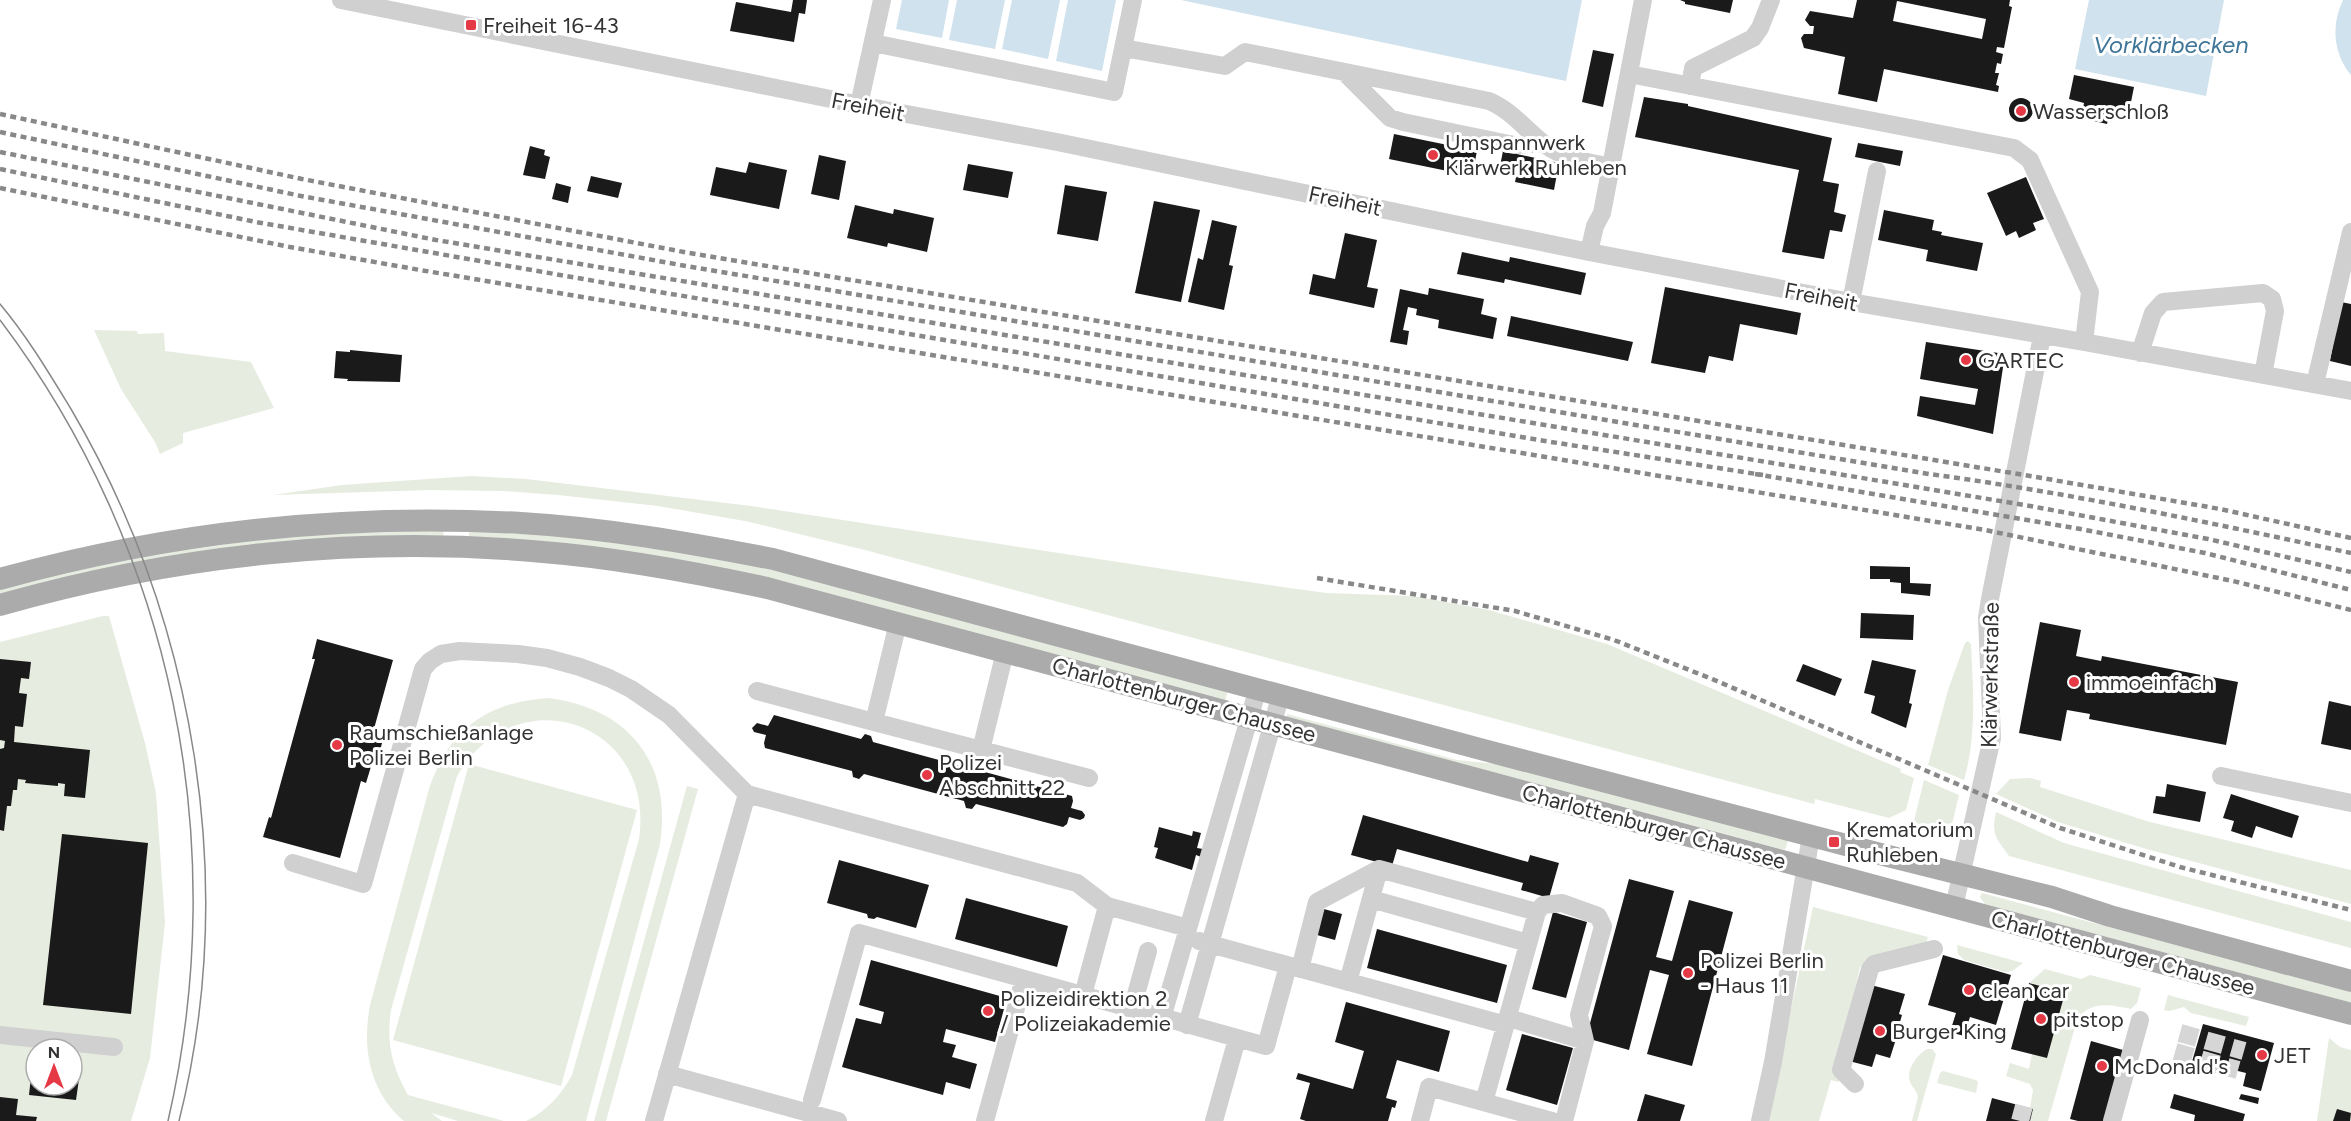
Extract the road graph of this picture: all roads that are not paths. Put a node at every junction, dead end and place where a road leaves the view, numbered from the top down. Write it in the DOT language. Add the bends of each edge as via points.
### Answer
graph roads {
  1 [pos="341,0"];
  2 [pos="882,0"];
  3 [pos="1133,0"];
  4 [pos="1643,0"];
  5 [pos="1771,0"];
  6 [pos="873,43"];
  7 [pos="1123,48"];
  8 [pos="1344,72"];
  9 [pos="1629,74"];
  10 [pos="1690,86"];
  11 [pos="859,105"];
  12 [pos="1543,143"];
  13 [pos="1611,167"];
  14 [pos="1877,171"];
  15 [pos="2351,232"];
  16 [pos="1589,252"];
  17 [pos="2345,283"];
  18 [pos="1851,302"];
  19 [pos="2042,336"];
  20 [pos="2084,342"];
  21 [pos="2140,352"];
  22 [pos="2263,375"];
  23 [pos="2315,384"];
  24 [pos="2351,392"];
  25 [pos="455,520"];
  26 [pos="456,547"];
  27 [pos="0,579"];
  28 [pos="0,605"];
  29 [pos="898,623"];
  30 [pos="1005,652"];
  31 [pos="1258,688"];
  32 [pos="757,691"];
  33 [pos="1281,694"];
  34 [pos="1249,718"];
  35 [pos="874,722"];
  36 [pos="1272,724"];
  37 [pos="981,750"];
  38 [pos="2221,776"];
  39 [pos="1089,778"];
  40 [pos="747,794"];
  41 [pos="2351,803"];
  42 [pos="1811,836"];
  43 [pos="293,864"];
  44 [pos="1806,868"];
  45 [pos="1379,869"];
  46 [pos="1961,874"];
  47 [pos="1371,898"];
  48 [pos="1107,906"];
  49 [pos="1954,907"];
  50 [pos="1537,912"];
  51 [pos="1187,933"];
  52 [pos="1528,943"];
  53 [pos="1210,944"];
  54 [pos="1934,949"];
  55 [pos="1148,951"];
  56 [pos="1294,967"];
  57 [pos="1024,979"];
  58 [pos="2351,981"];
  59 [pos="1348,982"];
  60 [pos="1083,995"];
  61 [pos="1132,1009"];
  62 [pos="2351,1014"];
  63 [pos="1162,1018"];
  64 [pos="2140,1020"];
  65 [pos="1507,1022"];
  66 [pos="1188,1025"];
  67 [pos="0,1035"];
  68 [pos="1237,1039"];
  69 [pos="1585,1041"];
  70 [pos="114,1047"];
  71 [pos="667,1074"];
  72 [pos="1855,1084"];
  73 [pos="812,1100"];
  74 [pos="1484,1102"];
  75 [pos="1514,1116"];
  76 [pos="834,1120"];
  77 [pos="654,1121"];
  78 [pos="985,1121"];
  79 [pos="1214,1121"];
  80 [pos="1420,1121"];
  81 [pos="1552,1121"];
  82 [pos="1564,1121"];
  83 [pos="1760,1121"];
  84 [pos="2112,1121"];
  1 -- 11 [label="street, Freiheit"];
  2 -- 6 [label="street"];
  3 -- 7 [label="street"];
  4 -- 9 [label="street"];
  5 -- 10 [label="street" via="1753,38 1694,68"];
  6 -- 7 [label="street" via="1114,92"];
  6 -- 11 [label="street"];
  7 -- 8 [label="street" via="1225,66 1245,52"];
  8 -- 12 [label="street" via="1489,101 1500,105"];
  8 -- 12 [label="street" via="1390,118 1514,145"];
  9 -- 10 [label="street"];
  9 -- 13 [label="street"];
  10 -- 20 [label="street" via="2021,152 2030,160 2090,292"];
  11 -- 16 [label="street, Freiheit"];
  12 -- 13 [label="street" via="1564,157"];
  13 -- 16 [label="street"];
  14 -- 18 [label="street"];
  15 -- 17 [label="street"];
  16 -- 18 [label="street, Freiheit"];
  17 -- 23 [label="street"];
  18 -- 19 [label="street, Freiheit"];
  19 -- 20 [label="street, Freiheit"];
  19 -- 46 [label="street, Klärwerkstraße" via="1987,618 1992,738"];
  20 -- 21 [label="street, Freiheit"];
  21 -- 22 [label="street, Freiheit"];
  21 -- 22 [label="street" via="2153,313 2163,302 2263,293 2272,299 2275,311"];
  22 -- 23 [label="street, Freiheit"];
  23 -- 24 [label="street, Freiheit"];
  25 -- 26 [label="street"];
  25 -- 27 [label="main road, Charlottenburger Chaussee" via="329,523 231,532 110,552"];
  25 -- 31 [label="main road, Charlottenburger Chaussee" via="602,531 773,559"];
  26 -- 28 [label="main road, Charlottenburger Chaussee" via="359,548 240,557 134,573"];
  26 -- 29 [label="main road, Charlottenburger Chaussee" via="544,552 687,571"];
  29 -- 30 [label="main road, Charlottenburger Chaussee"];
  29 -- 35 [label="street"];
  30 -- 34 [label="main road, Charlottenburger Chaussee"];
  30 -- 37 [label="street"];
  31 -- 33 [label="main road, Charlottenburger Chaussee"];
  31 -- 34 [label="street"];
  32 -- 35 [label="street"];
  33 -- 36 [label="street"];
  33 -- 42 [label="main road, Charlottenburger Chaussee"];
  34 -- 36 [label="main road, Charlottenburger Chaussee"];
  34 -- 51 [label="street"];
  35 -- 37 [label="street"];
  36 -- 44 [label="main road, Charlottenburger Chaussee"];
  36 -- 53 [label="street"];
  37 -- 39 [label="street"];
  38 -- 41 [label="street"];
  40 -- 43 [label="street" via="669,715 609,678 548,658 484,651 441,654 423,669 363,884"];
  40 -- 48 [label="street" via="1077,883"];
  40 -- 71 [label="street"];
  42 -- 44 [label="street"];
  42 -- 46 [label="main road, Charlottenburger Chaussee"];
  44 -- 49 [label="main road, Charlottenburger Chaussee"];
  44 -- 83 [label="street"];
  45 -- 47 [label="street"];
  45 -- 50 [label="street"];
  45 -- 56 [label="street" via="1317,902"];
  46 -- 49 [label="street, Klärwerkstraße"];
  46 -- 58 [label="main road, Charlottenburger Chaussee"];
  47 -- 52 [label="street"];
  47 -- 59 [label="street"];
  48 -- 51 [label="street"];
  48 -- 60 [label="street"];
  49 -- 62 [label="main road, Charlottenburger Chaussee"];
  50 -- 52 [label="street"];
  50 -- 69 [label="street" via="1543,905 1562,903 1585,909 1601,920 1603,926 1579,1015"];
  51 -- 53 [label="street"];
  51 -- 63 [label="street"];
  52 -- 65 [label="street"];
  53 -- 56 [label="street"];
  53 -- 66 [label="street"];
  54 -- 72 [label="street" via="1874,964 1870,969 1841,1070"];
  55 -- 61 [label="street"];
  56 -- 59 [label="street"];
  56 -- 68 [label="street" via="1266,1046"];
  57 -- 60 [label="street"];
  57 -- 73 [label="street" via="859,933"];
  57 -- 78 [label="street"];
  59 -- 65 [label="street"];
  60 -- 61 [label="street"];
  61 -- 63 [label="street"];
  63 -- 66 [label="street"];
  64 -- 84 [label="street"];
  65 -- 69 [label="street"];
  65 -- 74 [label="street"];
  66 -- 68 [label="street"];
  67 -- 70 [label="street"];
  68 -- 79 [label="street"];
  69 -- 82 [label="street"];
  71 -- 76 [label="street"];
  71 -- 77 [label="street"];
  74 -- 75 [label="street"];
  74 -- 80 [label="street" via="1429,1087"];
  75 -- 81 [label="street"];
}
